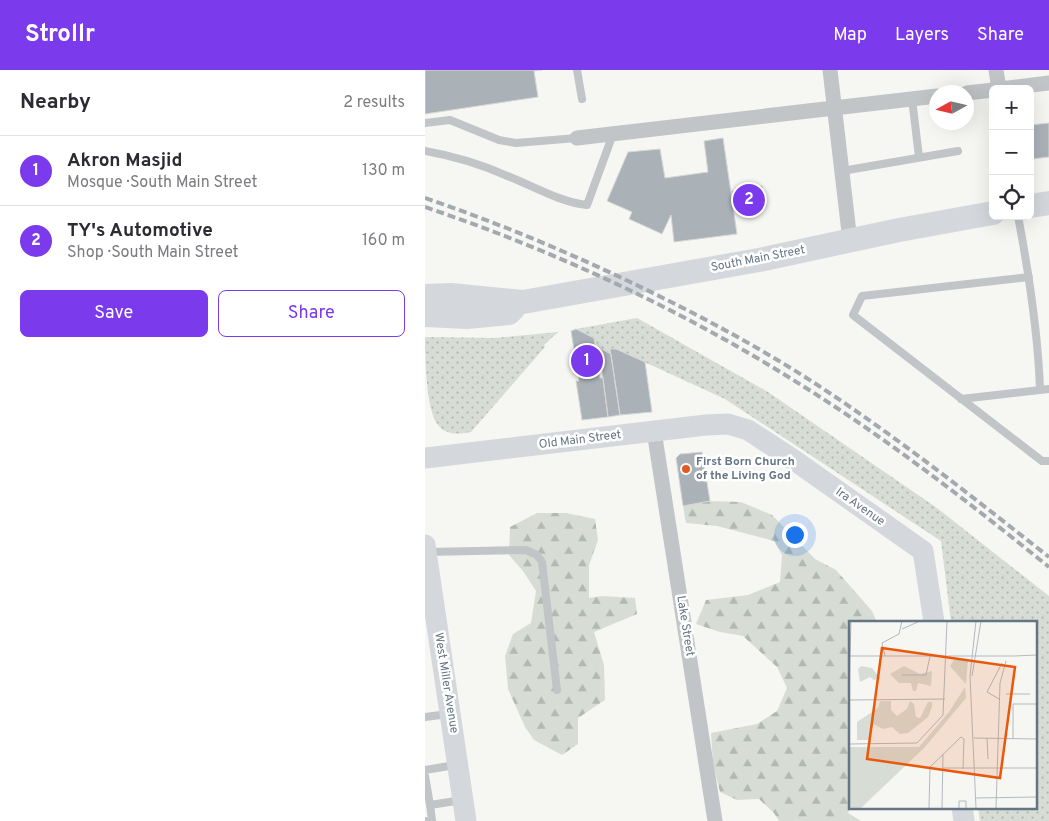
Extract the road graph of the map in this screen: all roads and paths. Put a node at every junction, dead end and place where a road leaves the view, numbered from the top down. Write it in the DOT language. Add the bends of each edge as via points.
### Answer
graph roads {
  1 [pos="577,70"];
  2 [pos="830,70"];
  3 [pos="997,70"];
  4 [pos="1049,83"];
  5 [pos="999,85"];
  6 [pos="1032,85"];
  7 [pos="989,90"];
  8 [pos="974,92"];
  9 [pos="929,97"];
  10 [pos="582,99"];
  11 [pos="912,99"];
  12 [pos="835,108"];
  13 [pos="425,123"];
  14 [pos="613,134"];
  15 [pos="577,138"];
  16 [pos="958,150"];
  17 [pos="425,151"];
  18 [pos="919,157"];
  19 [pos="842,170"];
  20 [pos="1049,203"];
  21 [pos="1034,205"];
  22 [pos="989,213"];
  23 [pos="1019,220"];
  24 [pos="851,241"];
  25 [pos="1029,277"];
  26 [pos="425,296"];
  27 [pos="523,302"];
  28 [pos="425,315"];
  29 [pos="1045,389"];
  30 [pos="961,400"];
  31 [pos="735,425"];
  32 [pos="655,431"];
  33 [pos="425,458"];
  34 [pos="1049,461"];
  35 [pos="425,548"];
  36 [pos="430,610"];
  37 [pos="934,621"];
  38 [pos="557,690"];
  39 [pos="450,714"];
  40 [pos="425,717"];
  41 [pos="458,765"];
  42 [pos="425,770"];
  43 [pos="425,776"];
  44 [pos="463,800"];
  45 [pos="430,805"];
  46 [pos="962,808"];
  47 [pos="427,821"];
  48 [pos="467,821"];
  49 [pos="715,821"];
  50 [pos="964,821"];
  1 -- 10 [label="lane"];
  2 -- 12 [label="street"];
  3 -- 5 [label="street"];
  4 -- 6 [label="street"];
  7 -- 8 [label="street"];
  9 -- 11 [label="street"];
  11 -- 12 [label="street"];
  11 -- 18 [label="lane"];
  12 -- 14 [label="street"];
  12 -- 19 [label="street"];
  13 -- 15 [label="lane" via="450,120 499,140 516,143"];
  14 -- 15 [label="street"];
  14 -- 17 [label="lane" via="587,205 571,203 471,162"];
  16 -- 18 [label="lane"];
  18 -- 19 [label="lane"];
  19 -- 24 [label="street"];
  20 -- 21 [label="main road"];
  22 -- 24 [label="main road, South Main Street"];
  23 -- 25 [label="lane"];
  24 -- 27 [label="main road, South Main Street"];
  25 -- 29 [label="lane"];
  25 -- 30 [label="lane" via="862,296 853,315"];
  26 -- 27 [label="main road, South Main Street" via="451,295"];
  27 -- 28 [label="main road, South Main Street" via="509,313 467,317"];
  29 -- 30 [label="lane"];
  30 -- 34 [label="lane" via="1043,461"];
  31 -- 32 [label="main road, Old Main Street"];
  31 -- 37 [label="main road, Ira Avenue" via="794,460 923,551"];
  32 -- 33 [label="main road, Old Main Street"];
  32 -- 49 [label="street, Lake Street"];
  35 -- 36 [label="main road, West Miller Avenue"];
  35 -- 38 [label="lane" via="526,550 537,555 542,562"];
  36 -- 39 [label="main road, West Miller Avenue"];
  39 -- 40 [label="lane"];
  39 -- 41 [label="main road, West Miller Avenue"];
  41 -- 42 [label="lane"];
  41 -- 44 [label="main road, West Miller Avenue"];
  43 -- 45 [label="lane"];
  44 -- 45 [label="lane"];
  44 -- 48 [label="main road, West Miller Avenue"];
  45 -- 47 [label="lane" via="432,820"];
  46 -- 50 [label="main road"];
}
